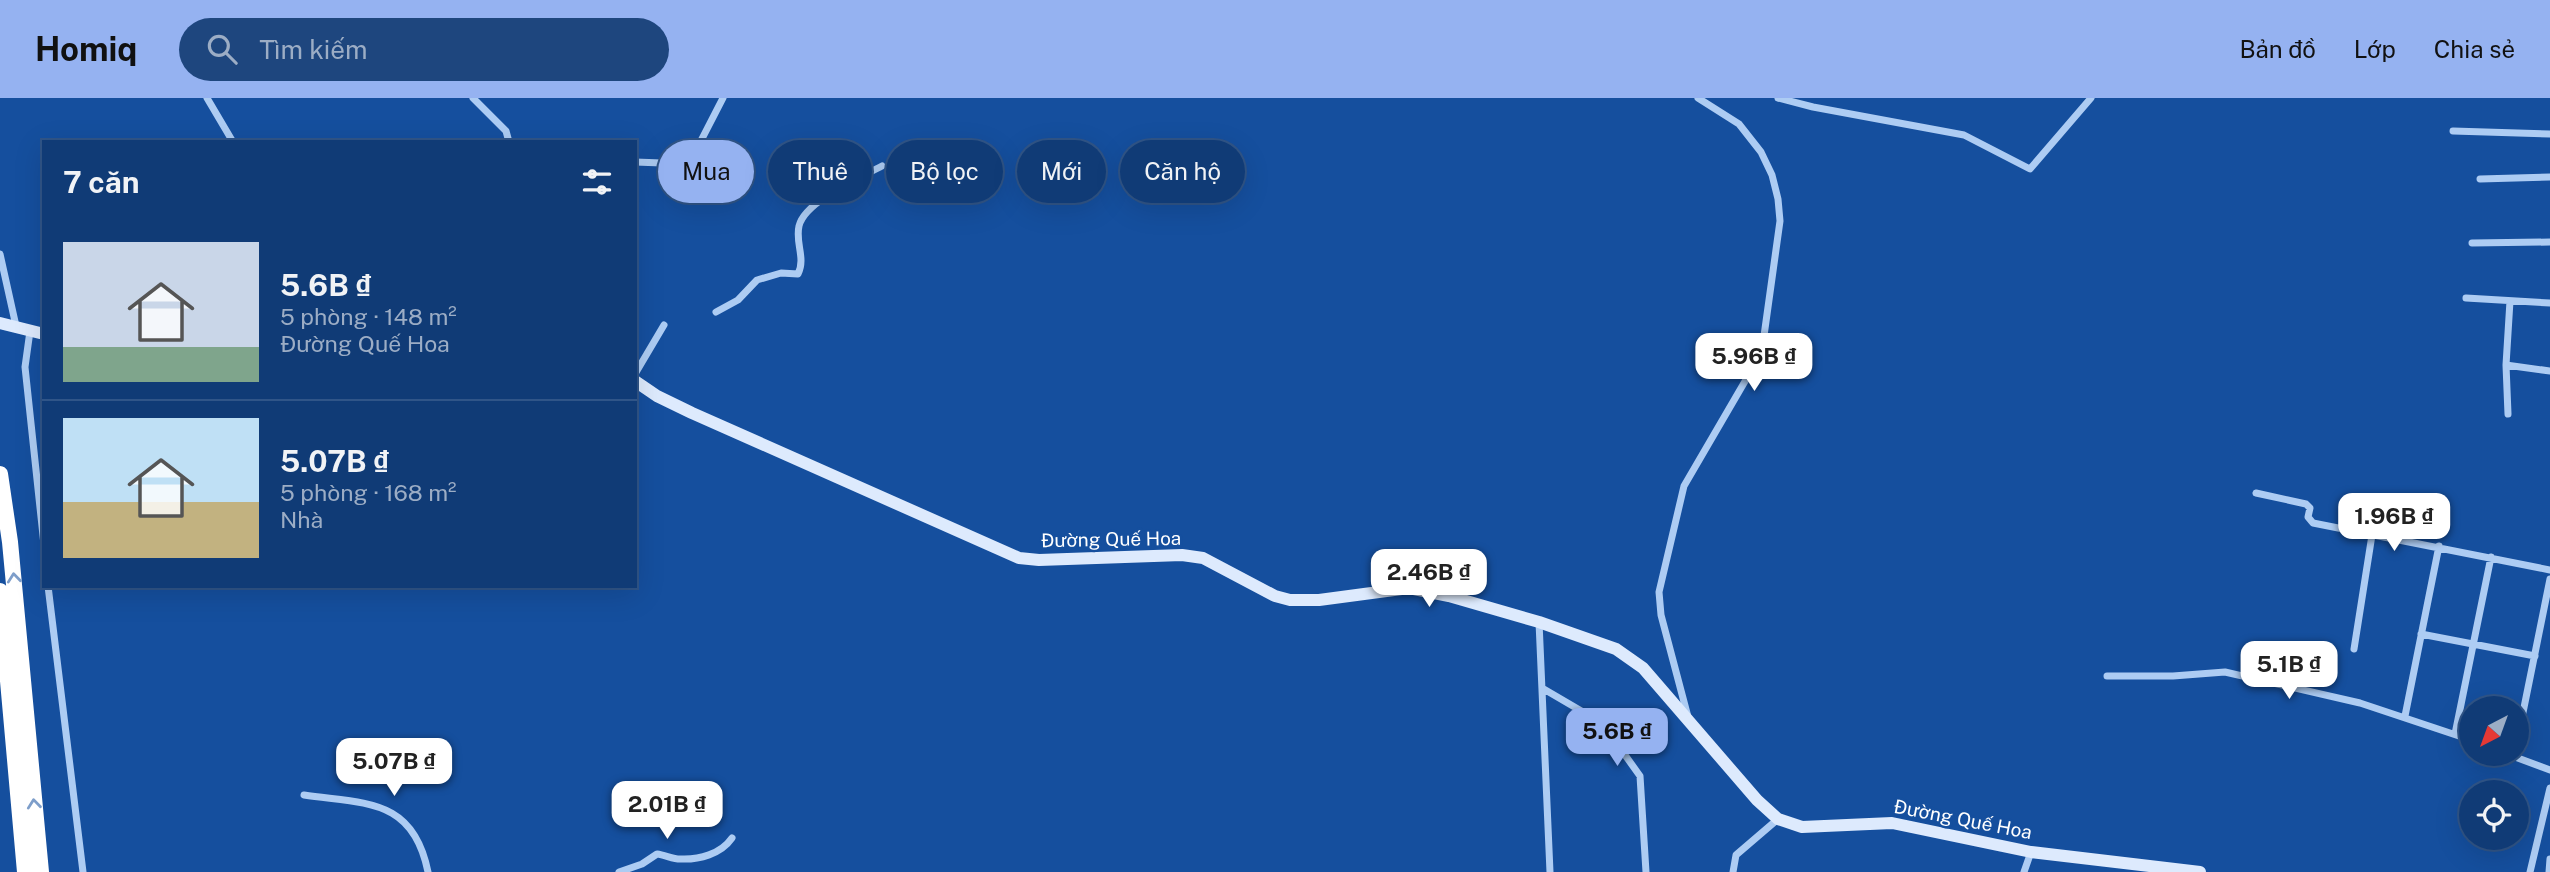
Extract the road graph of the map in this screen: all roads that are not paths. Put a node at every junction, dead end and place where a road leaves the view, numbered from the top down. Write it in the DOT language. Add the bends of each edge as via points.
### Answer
graph roads {
  1 [pos="207,98"];
  2 [pos="473,98"];
  3 [pos="723,98"];
  4 [pos="1698,98"];
  5 [pos="1778,98"];
  6 [pos="2091,98"];
  7 [pos="2453,131"];
  8 [pos="2550,134"];
  9 [pos="232,140"];
  10 [pos="508,140"];
  11 [pos="637,162"];
  12 [pos="882,166"];
  13 [pos="2550,177"];
  14 [pos="2480,179"];
  15 [pos="2550,242"];
  16 [pos="2472,243"];
  17 [pos="0,254"];
  18 [pos="2466,298"];
  19 [pos="2510,301"];
  20 [pos="2550,303"];
  21 [pos="716,312"];
  22 [pos="0,323"];
  23 [pos="664,325"];
  24 [pos="16,326"];
  25 [pos="30,331"];
  26 [pos="42,334"];
  27 [pos="2506,365"];
  28 [pos="637,371"];
  29 [pos="2550,371"];
  30 [pos="637,382"];
  31 [pos="2508,414"];
  32 [pos="0,474"];
  33 [pos="2256,494"];
  34 [pos="42,526"];
  35 [pos="2372,535"];
  36 [pos="2439,546"];
  37 [pos="2491,557"];
  38 [pos="2550,570"];
  39 [pos="2550,579"];
  40 [pos="48,588"];
  41 [pos="0,591"];
  42 [pos="1539,622"];
  43 [pos="2421,634"];
  44 [pos="2474,644"];
  45 [pos="2354,649"];
  46 [pos="2535,656"];
  47 [pos="2107,676"];
  48 [pos="1542,688"];
  49 [pos="2527,696"];
  50 [pos="2404,716"];
  51 [pos="1690,725"];
  52 [pos="2455,734"];
  53 [pos="2459,736"];
  54 [pos="2529,762"];
  55 [pos="2550,770"];
  56 [pos="2550,788"];
  57 [pos="304,794"];
  58 [pos="2548,816"];
  59 [pos="1778,818"];
  60 [pos="732,838"];
  61 [pos="2031,852"];
  62 [pos="2550,859"];
  63 [pos="25,872"];
  64 [pos="41,872"];
  65 [pos="83,872"];
  66 [pos="428,872"];
  67 [pos="619,872"];
  68 [pos="1550,872"];
  69 [pos="1646,872"];
  70 [pos="1732,872"];
  71 [pos="2024,872"];
  72 [pos="2200,872"];
  73 [pos="2530,872"];
  74 [pos="2549,872"];
  1 -- 9 [label="street"];
  2 -- 10 [label="street" via="506,131"];
  3 -- 11 [label="street" via="689,164"];
  4 -- 51 [label="street" via="1739,124 1762,152 1772,175 1780,221 1763,343 1684,486 1659,592"];
  5 -- 6 [label="street" via="1964,135 2030,169"];
  7 -- 8 [label="street"];
  12 -- 21 [label="street" via="817,203 803,218 798,274 757,280"];
  13 -- 14 [label="street"];
  15 -- 16 [label="street"];
  17 -- 24 [label="street"];
  18 -- 19 [label="street"];
  19 -- 20 [label="street"];
  19 -- 27 [label="street"];
  22 -- 24 [label="street"];
  23 -- 28 [label="street"];
  24 -- 25 [label="street"];
  25 -- 26 [label="street"];
  25 -- 34 [label="street" via="25,367"];
  27 -- 29 [label="street"];
  27 -- 31 [label="street"];
  30 -- 42 [label="street, Đường Quế Hoa" via="692,413 1019,558 1182,555 1203,558 1290,600 1409,588"];
  64 -- 32 [label="highway, one-way"];
  33 -- 35 [label="street" via="2306,504 2313,523"];
  35 -- 36 [label="street"];
  35 -- 45 [label="street"];
  36 -- 37 [label="street"];
  36 -- 43 [label="street"];
  37 -- 38 [label="street"];
  37 -- 44 [label="street"];
  39 -- 46 [label="street"];
  40 -- 65 [label="street"];
  41 -- 63 [label="highway"];
  42 -- 48 [label="street"];
  42 -- 51 [label="street, Đường Quế Hoa" via="1630,658"];
  43 -- 44 [label="street"];
  43 -- 50 [label="street"];
  44 -- 46 [label="street"];
  44 -- 52 [label="street"];
  46 -- 49 [label="street"];
  47 -- 50 [label="street" via="2225,672"];
  48 -- 68 [label="street"];
  48 -- 69 [label="street" via="1595,719 1640,776"];
  50 -- 52 [label="street"];
  51 -- 59 [label="street, Đường Quế Hoa"];
  52 -- 53 [label="street"];
  54 -- 55 [label="street"];
  56 -- 58 [label="street"];
  57 -- 66 [label="street" via="376,804 389,811 422,845"];
  58 -- 73 [label="street"];
  59 -- 61 [label="street, Đường Quế Hoa" via="1802,827 1892,824"];
  59 -- 70 [label="street" via="1737,855"];
  60 -- 67 [label="street" via="721,851 708,855 679,860 657,854"];
  61 -- 71 [label="street"];
  61 -- 72 [label="street, Đường Quế Hoa"];
  62 -- 74 [label="street"];
}
